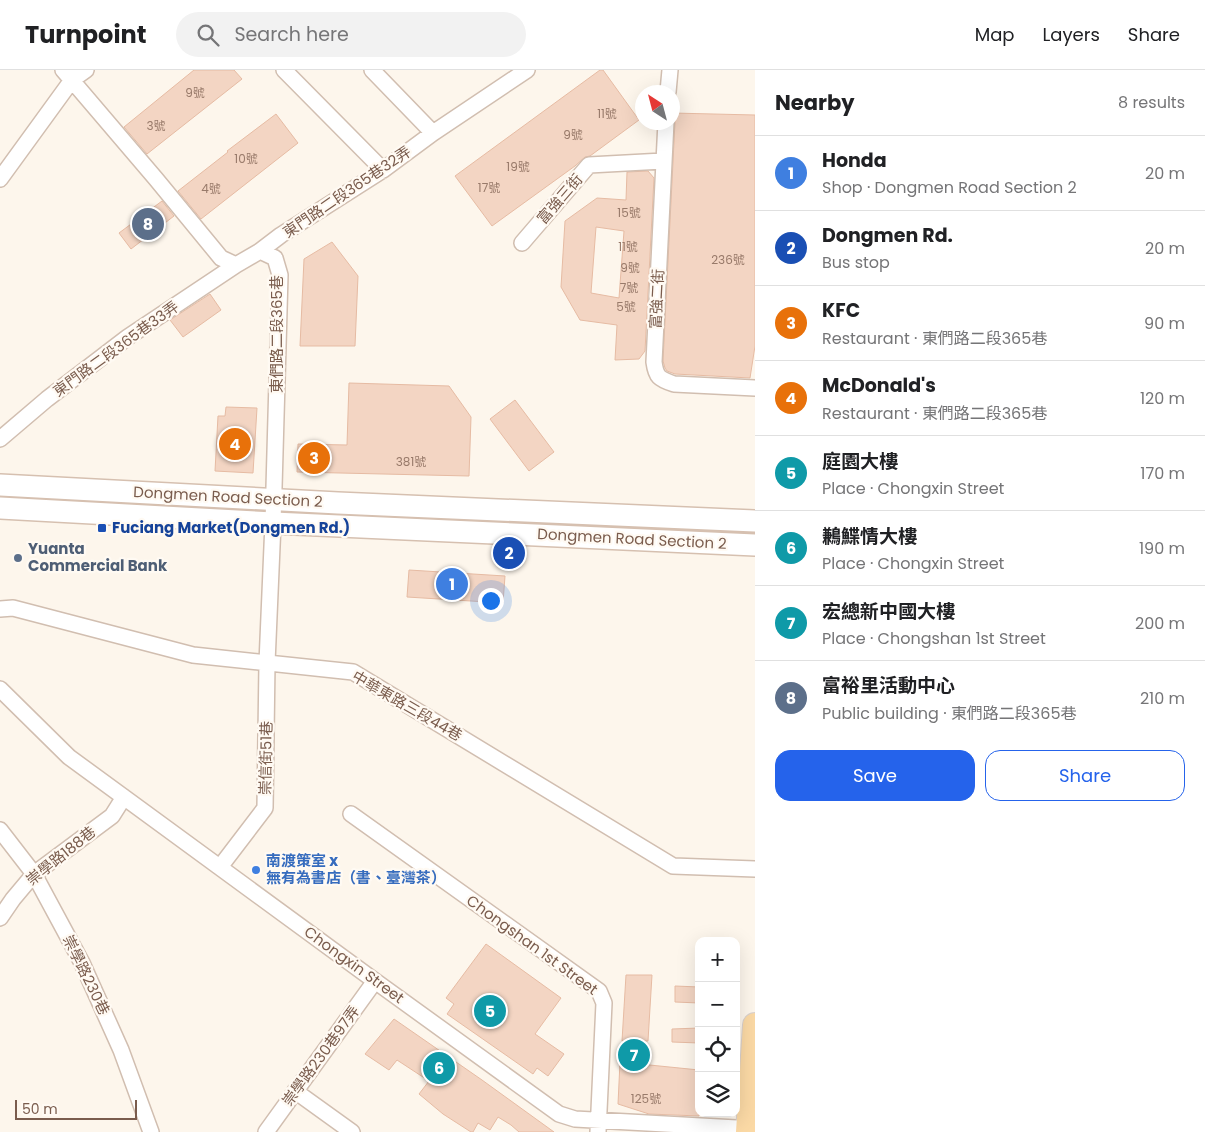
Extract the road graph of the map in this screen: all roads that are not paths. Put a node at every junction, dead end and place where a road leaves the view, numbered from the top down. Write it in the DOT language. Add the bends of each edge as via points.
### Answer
graph roads {
  1 [pos="86,70"];
  2 [pos="284,70"];
  3 [pos="372,70"];
  4 [pos="527,70"];
  5 [pos="670,70"];
  6 [pos="68,75"];
  7 [pos="669,85"];
  8 [pos="665,130"];
  9 [pos="434,133"];
  10 [pos="663,161"];
  11 [pos="382,170"];
  12 [pos="0,179"];
  13 [pos="522,243"];
  14 [pos="260,250"];
  15 [pos="236,265"];
  16 [pos="755,388"];
  17 [pos="0,439"];
  18 [pos="0,485"];
  19 [pos="274,500"];
  20 [pos="0,508"];
  21 [pos="755,521"];
  22 [pos="273,523"];
  23 [pos="755,545"];
  24 [pos="0,609"];
  25 [pos="267,663"];
  26 [pos="0,689"];
  27 [pos="124,797"];
  28 [pos="351,814"];
  29 [pos="0,830"];
  30 [pos="220,867"];
  31 [pos="755,869"];
  32 [pos="34,874"];
  33 [pos="0,918"];
  34 [pos="375,981"];
  35 [pos="755,1025"];
  36 [pos="295,1091"];
  37 [pos="598,1126"];
  38 [pos="751,1130"];
  39 [pos="151,1132"];
  40 [pos="266,1132"];
  41 [pos="351,1132"];
  1 -- 6 [label="street"];
  2 -- 11 [label="street"];
  3 -- 9 [label="street"];
  4 -- 9 [label="street, 東門路二段365巷32弄"];
  5 -- 7 [label="street"];
  6 -- 12 [label="street"];
  6 -- 15 [label="street" via="220,258"];
  8 -- 10 [label="street, 富強二街"];
  9 -- 11 [label="street, 東門路二段365巷32弄"];
  10 -- 13 [label="street, 富強三街" via="590,165"];
  10 -- 16 [label="street, 富強二街" via="655,372 662,380 674,384"];
  11 -- 14 [label="street, 東門路二段365巷32弄"];
  14 -- 15 [label="street"];
  14 -- 19 [label="street, 東們路二段365巷" via="275,258 280,275"];
  15 -- 17 [label="street, 東門路二段365巷33弄" via="128,337"];
  18 -- 19 [label="main road, Dongmen Road Section 2"];
  19 -- 21 [label="main road, Dongmen Road Section 2"];
  19 -- 22 [label="street, 東們路二段365巷"];
  20 -- 22 [label="main road, Dongmen Road Section 2"];
  22 -- 23 [label="main road, Dongmen Road Section 2"];
  22 -- 25 [label="street, 崇信街51巷"];
  24 -- 25 [label="street, 中華東路三段44巷" via="12,608 193,655"];
  25 -- 30 [label="street, 崇信街51巷" via="265,808"];
  25 -- 31 [label="street, 中華東路三段44巷" via="353,672 673,866"];
  26 -- 27 [label="street, Chongxin Street" via="69,757"];
  27 -- 30 [label="street, Chongxin Street"];
  27 -- 32 [label="street, 崇學路188巷" via="112,816"];
  28 -- 37 [label="street, Chongshan 1st Street" via="599,991 604,1003"];
  29 -- 32 [label="street, 崇學路230巷"];
  30 -- 34 [label="street, Chongxin Street"];
  32 -- 33 [label="street, 崇學路188巷"];
  32 -- 39 [label="street, 崇學路230巷" via="82,963 121,1050"];
  34 -- 36 [label="street, 崇學路230巷97弄"];
  34 -- 37 [label="street, Chongxin Street" via="560,1114"];
  35 -- 38 [label="main road"];
  36 -- 40 [label="street, 崇學路230巷97弄"];
  36 -- 41 [label="street"];
  37 -- 38 [label="street, Chongxin Street"];
}
